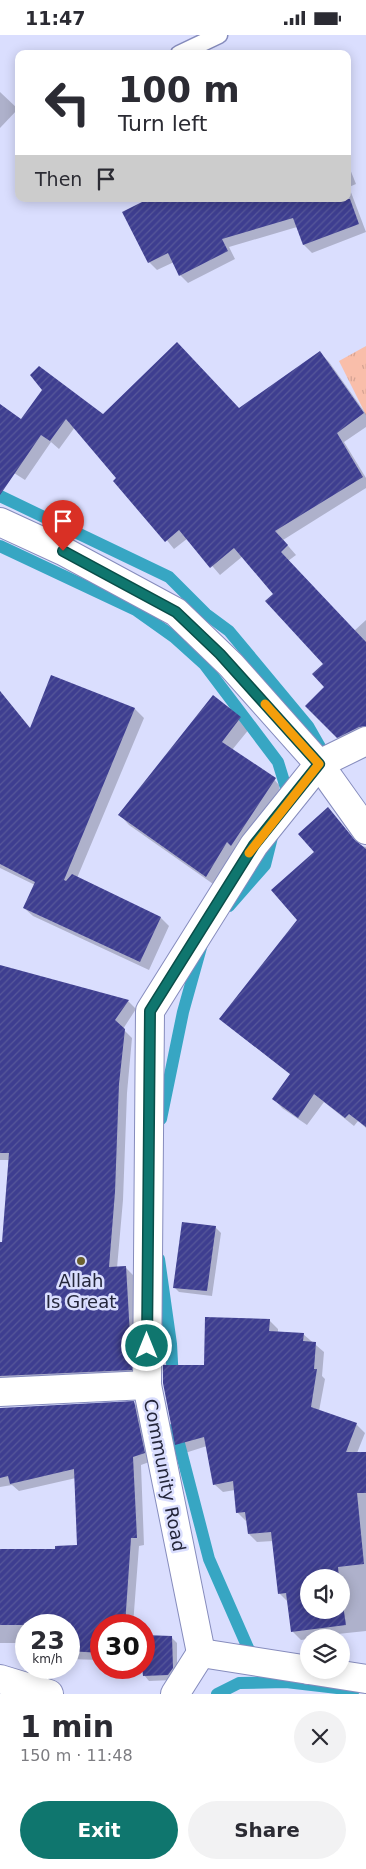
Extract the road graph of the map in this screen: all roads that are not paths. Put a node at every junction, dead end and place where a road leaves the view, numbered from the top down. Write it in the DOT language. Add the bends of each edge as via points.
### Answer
graph roads {
  1 [pos="219,35"];
  2 [pos="187,50"];
  3 [pos="0,522"];
  4 [pos="366,741"];
  5 [pos="319,764"];
  6 [pos="366,830"];
  7 [pos="147,1385"];
  8 [pos="0,1393"];
  9 [pos="201,1653"];
  10 [pos="300,1669"];
  11 [pos="350,1676"];
  12 [pos="0,1679"];
  13 [pos="366,1679"];
  14 [pos="49,1694"];
  15 [pos="175,1694"];
  1 -- 2 [label="lane"];
  3 -- 5 [label="street" via="63,551 176,612 220,654"];
  4 -- 5 [label="street"];
  5 -- 6 [label="street"];
  5 -- 7 [label="street, Community Road" via="254,845 150,1011"];
  7 -- 8 [label="street"];
  7 -- 9 [label="street, Community Road"];
  9 -- 10 [label="street"];
  9 -- 15 [label="street"];
  11 -- 13 [label="street"];
  12 -- 14 [label="street"];
}
